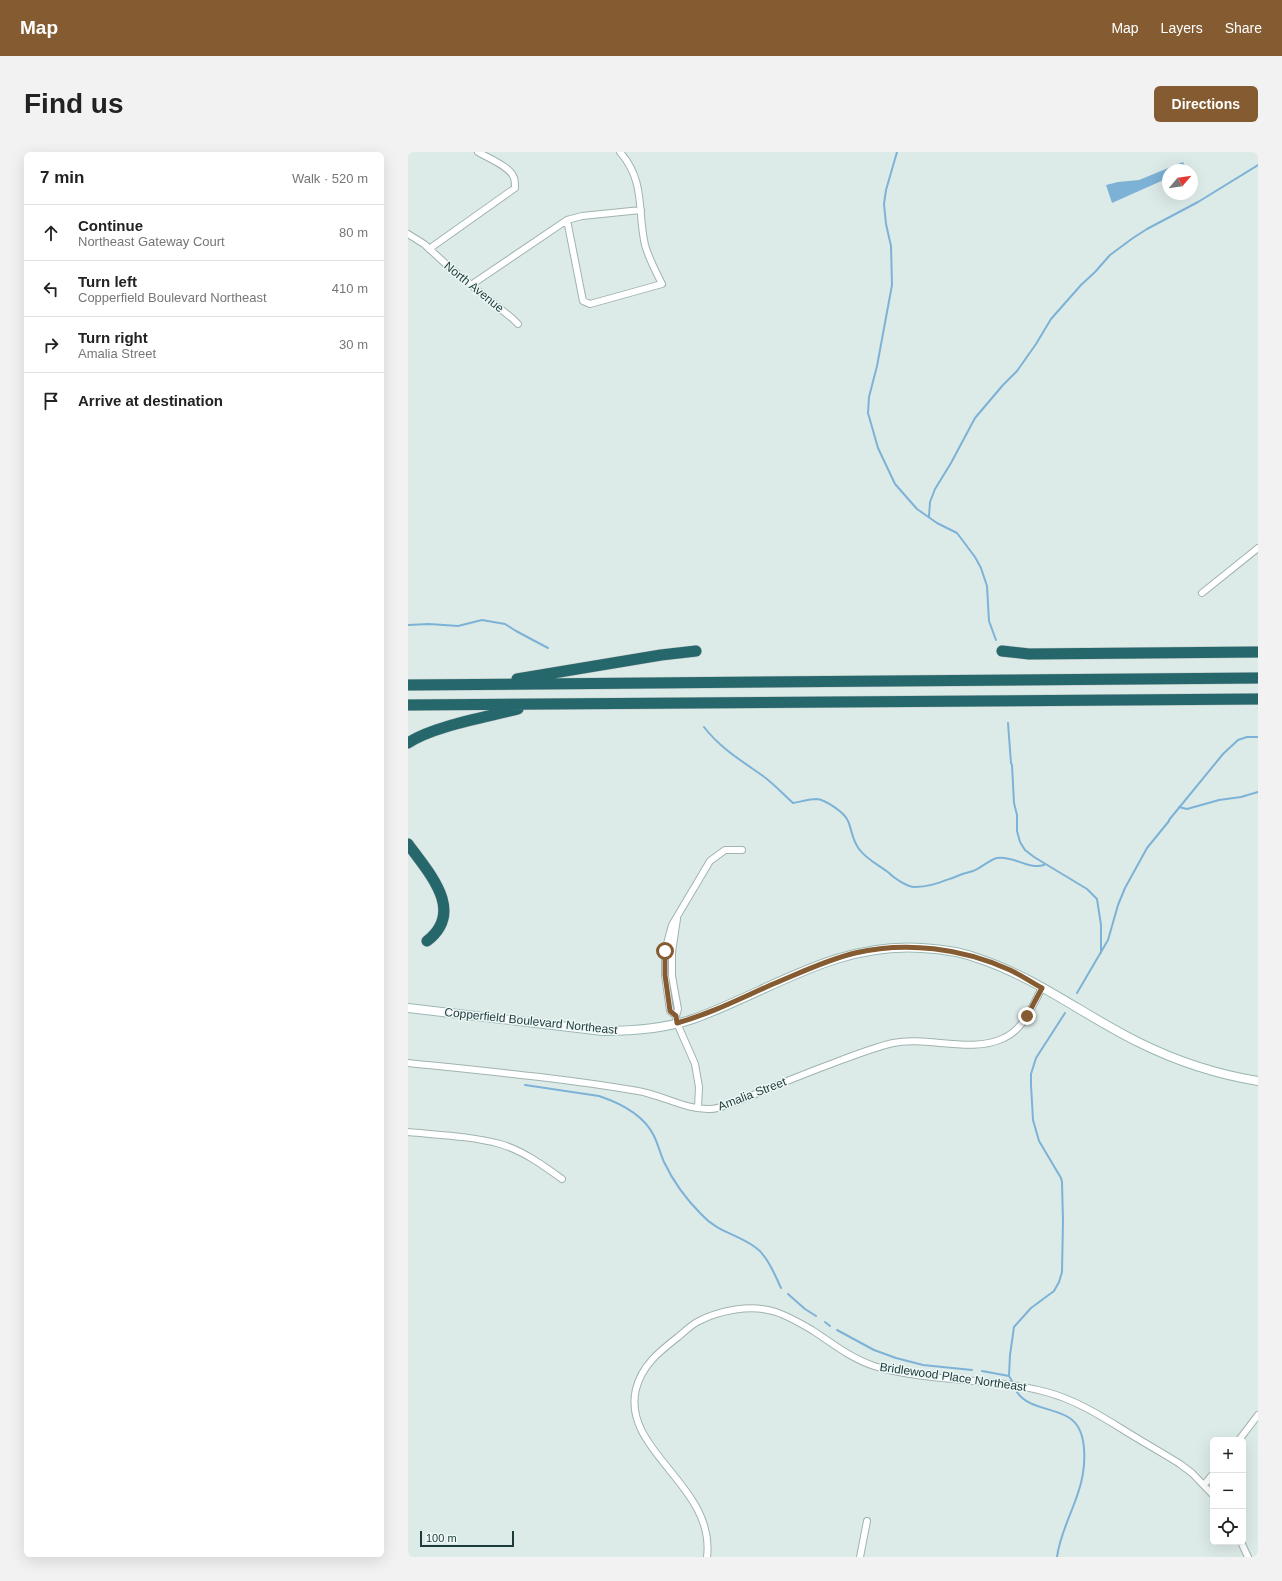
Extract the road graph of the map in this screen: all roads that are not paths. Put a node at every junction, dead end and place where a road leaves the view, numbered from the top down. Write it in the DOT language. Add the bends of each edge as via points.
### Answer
graph roads {
  1 [pos="478,152"];
  2 [pos="620,152"];
  3 [pos="641,210"];
  4 [pos="567,220"];
  5 [pos="408,234"];
  6 [pos="429,249"];
  7 [pos="471,285"];
  8 [pos="518,324"];
  9 [pos="1258,548"];
  10 [pos="1202,593"];
  11 [pos="696,651"];
  12 [pos="1002,651"];
  13 [pos="1258,652"];
  14 [pos="1258,676"];
  15 [pos="484,684"];
  16 [pos="408,685"];
  17 [pos="1258,699"];
  18 [pos="536,704"];
  19 [pos="408,705"];
  20 [pos="408,743"];
  21 [pos="408,844"];
  22 [pos="742,850"];
  23 [pos="427,941"];
  24 [pos="1042,988"];
  25 [pos="408,1008"];
  26 [pos="676,1019"];
  27 [pos="408,1063"];
  28 [pos="1258,1081"];
  29 [pos="698,1108"];
  30 [pos="408,1132"];
  31 [pos="562,1179"];
  32 [pos="1258,1415"];
  33 [pos="1241,1437"];
  34 [pos="1210,1478"];
  35 [pos="1204,1485"];
  36 [pos="1210,1492"];
  37 [pos="867,1521"];
  38 [pos="1242,1545"];
  39 [pos="707,1557"];
  40 [pos="860,1557"];
  41 [pos="1248,1557"];
  1 -- 6 [label="street" via="507,168 514,178 515,188"];
  2 -- 3 [label="street" via="637,181"];
  3 -- 4 [label="street"];
  3 -- 4 [label="street" via="645,244 662,284 590,304 583,301"];
  4 -- 7 [label="street"];
  5 -- 6 [label="street, North Avenue"];
  6 -- 7 [label="street, North Avenue"];
  7 -- 8 [label="street, North Avenue"];
  9 -- 10 [label="street"];
  11 -- 15 [label="highway"];
  12 -- 13 [label="highway" via="1029,654"];
  14 -- 15 [label="highway"];
  15 -- 16 [label="highway"];
  17 -- 18 [label="highway"];
  18 -- 19 [label="highway"];
  18 -- 20 [label="highway" via="434,731"];
  21 -- 23 [label="highway" via="438,886 443,900 441,924"];
  22 -- 26 [label="street" via="725,850 710,861 672,925 665,951 665,975 670,1011"];
  24 -- 26 [label="main road, Copperfield Boulevard Northeast" via="1010,970 979,958 954,952 893,947 855,953 828,961 692,1019"];
  24 -- 28 [label="main road, Copperfield Boulevard Northeast" via="1127,1036 1171,1057 1201,1069"];
  24 -- 29 [label="street, Amalia Street" via="1017,1030 992,1043 905,1041 881,1046 736,1101 711,1109"];
  25 -- 26 [label="main road, Copperfield Boulevard Northeast" via="603,1031 650,1028"];
  26 -- 29 [label="street" via="695,1064 699,1087"];
  27 -- 29 [label="street, Amalia Street" via="640,1091"];
  30 -- 31 [label="street" via="501,1144 535,1160"];
  32 -- 33 [label="street"];
  34 -- 35 [label="street"];
  35 -- 36 [label="street, Bridlewood Place Northeast"];
  35 -- 39 [label="street, Bridlewood Place Northeast" via="1180,1464 1102,1417 1063,1397 1030,1388 940,1378 875,1366 839,1350 799,1323 775,1312 753,1309 733,1311 710,1316 696,1323 663,1348 647,1365 639,1381 634,1403 640,1429 690,1495 699,1511 707,1532"];
  37 -- 40 [label="street"];
  38 -- 41 [label="street"];
}
